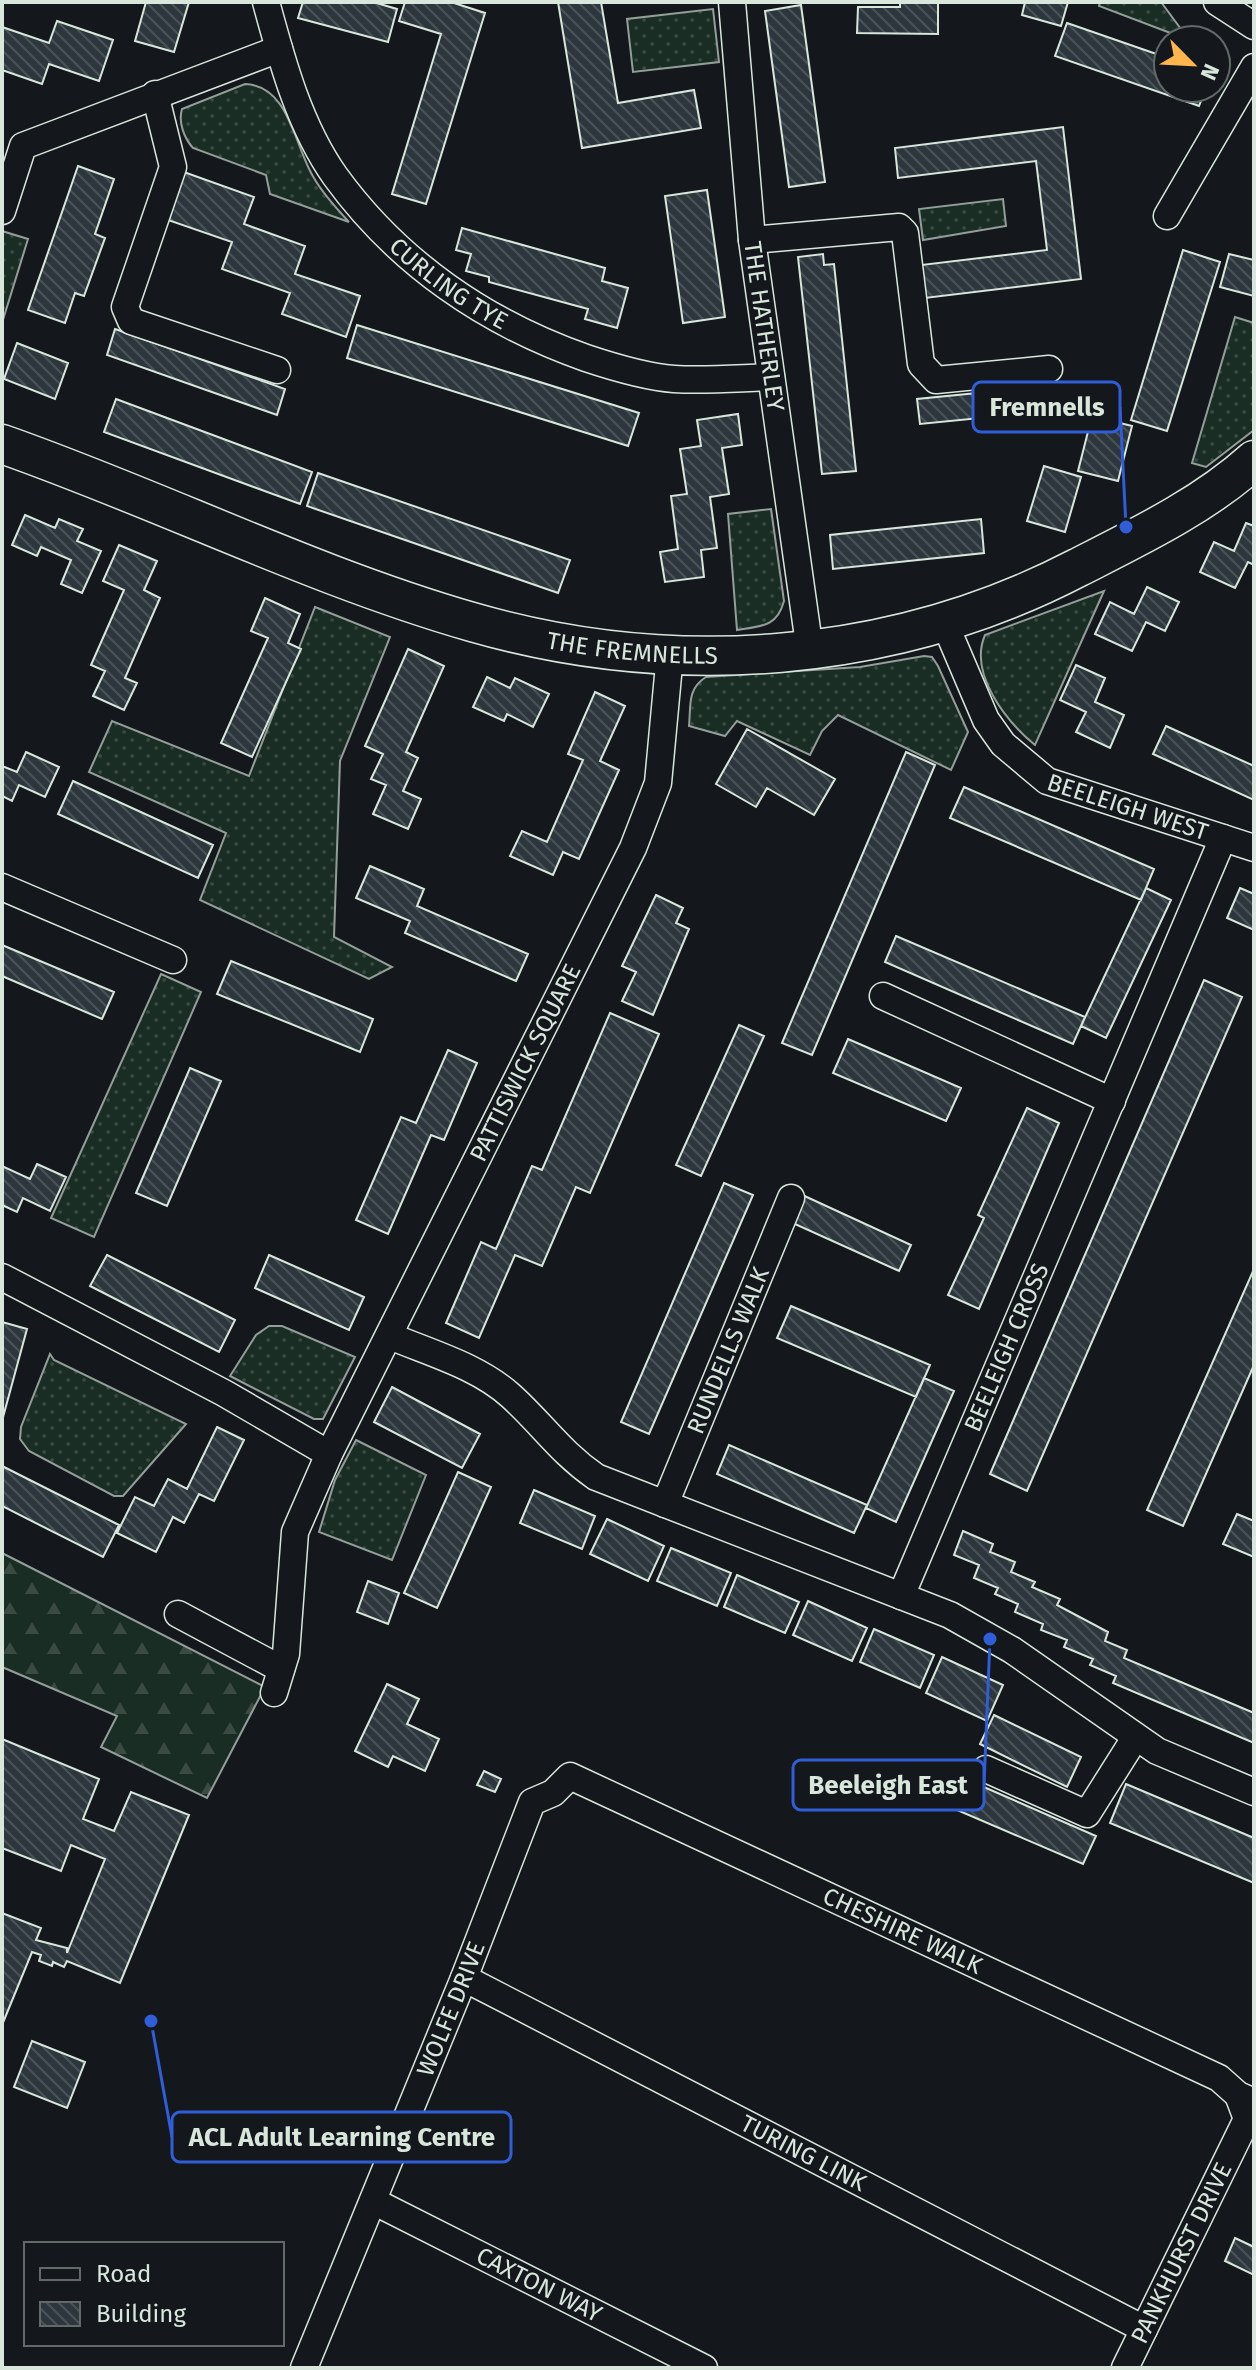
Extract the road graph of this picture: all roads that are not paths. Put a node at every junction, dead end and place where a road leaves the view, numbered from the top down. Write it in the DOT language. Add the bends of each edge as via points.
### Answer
graph roads {
  1 [pos="266,2"];
  2 [pos="732,2"];
  3 [pos="1217,2"];
  4 [pos="1254,26"];
  5 [pos="279,49"];
  6 [pos="1254,67"];
  7 [pos="155,94"];
  8 [pos="2,211"];
  9 [pos="1167,216"];
  10 [pos="752,240"];
  11 [pos="1049,369"];
  12 [pos="277,370"];
  13 [pos="771,377"];
  14 [pos="2,444"];
  15 [pos="1254,460"];
  16 [pos="945,624"];
  17 [pos="810,651"];
  18 [pos="670,654"];
  19 [pos="1223,838"];
  20 [pos="1254,848"];
  21 [pos="2,887"];
  22 [pos="173,960"];
  23 [pos="883,996"];
  24 [pos="1112,1101"];
  25 [pos="791,1198"];
  26 [pos="2,1277"];
  27 [pos="390,1336"];
  28 [pos="329,1454"];
  29 [pos="665,1504"];
  30 [pos="901,1596"];
  31 [pos="178,1614"];
  32 [pos="1135,1738"];
  33 [pos="986,1769"];
  34 [pos="1254,1792"];
  35 [pos="553,1793"];
  36 [pos="464,1978"];
  37 [pos="1246,2099"];
  38 [pos="373,2201"];
  39 [pos="1144,2329"];
  40 [pos="304,2368"];
  41 [pos="704,2368"];
  42 [pos="1125,2368"];
  1 -- 5 [label="street, CURLING TYE"];
  2 -- 10 [label="street, THE HATHERLEY"];
  3 -- 4 [label="street"];
  5 -- 7 [label="street"];
  5 -- 13 [label="street, CURLING TYE" via="303,117 334,174 375,223 449,290 529,337 613,367 672,379"];
  6 -- 9 [label="street"];
  7 -- 8 [label="street" via="23,146"];
  7 -- 12 [label="street" via="173,167 125,307 131,321"];
  10 -- 11 [label="street" via="899,227 905,233 921,364 930,377"];
  10 -- 13 [label="street, THE HATHERLEY"];
  13 -- 17 [label="street, THE HATHERLEY"];
  14 -- 18 [label="street, THE FREMNELLS" via="472,622 602,649"];
  15 -- 16 [label="street, THE FREMNELLS" via="1224,487 1097,558 1019,598"];
  16 -- 17 [label="street, THE FREMNELLS"];
  16 -- 19 [label="street, BEELEIGH WEST" via="986,720 1026,766 1070,791"];
  17 -- 18 [label="street, THE FREMNELLS"];
  18 -- 27 [label="street, PATTISWICK SQUARE" via="658,783 643,826"];
  19 -- 20 [label="street, BEELEIGH WEST"];
  19 -- 24 [label="street, BEELEIGH CROSS"];
  21 -- 22 [label="street"];
  23 -- 24 [label="street"];
  24 -- 30 [label="street, BEELEIGH CROSS"];
  25 -- 29 [label="street, RUNDELLS WALK"];
  26 -- 28 [label="street"];
  27 -- 28 [label="street, PATTISWICK SQUARE"];
  27 -- 29 [label="street" via="480,1373 512,1396 577,1464"];
  28 -- 31 [label="street, PATTISWICK SQUARE" via="295,1532 292,1604 278,1681"];
  29 -- 30 [label="street"];
  30 -- 32 [label="street" via="978,1629"];
  32 -- 33 [label="street" via="1087,1814"];
  32 -- 34 [label="street"];
  35 -- 36 [label="street, WOLFE DRIVE" via="532,1802"];
  35 -- 37 [label="street, CHESHIRE WALK" via="570,1776 1219,2078"];
  36 -- 38 [label="street, WOLFE DRIVE"];
  36 -- 39 [label="street, TURING LINK"];
  37 -- 39 [label="street, PANKHURST DRIVE" via="1247,2119"];
  38 -- 40 [label="street, WOLFE DRIVE"];
  38 -- 41 [label="street, CAXTON WAY"];
  39 -- 42 [label="street, PANKHURST DRIVE"];
}
